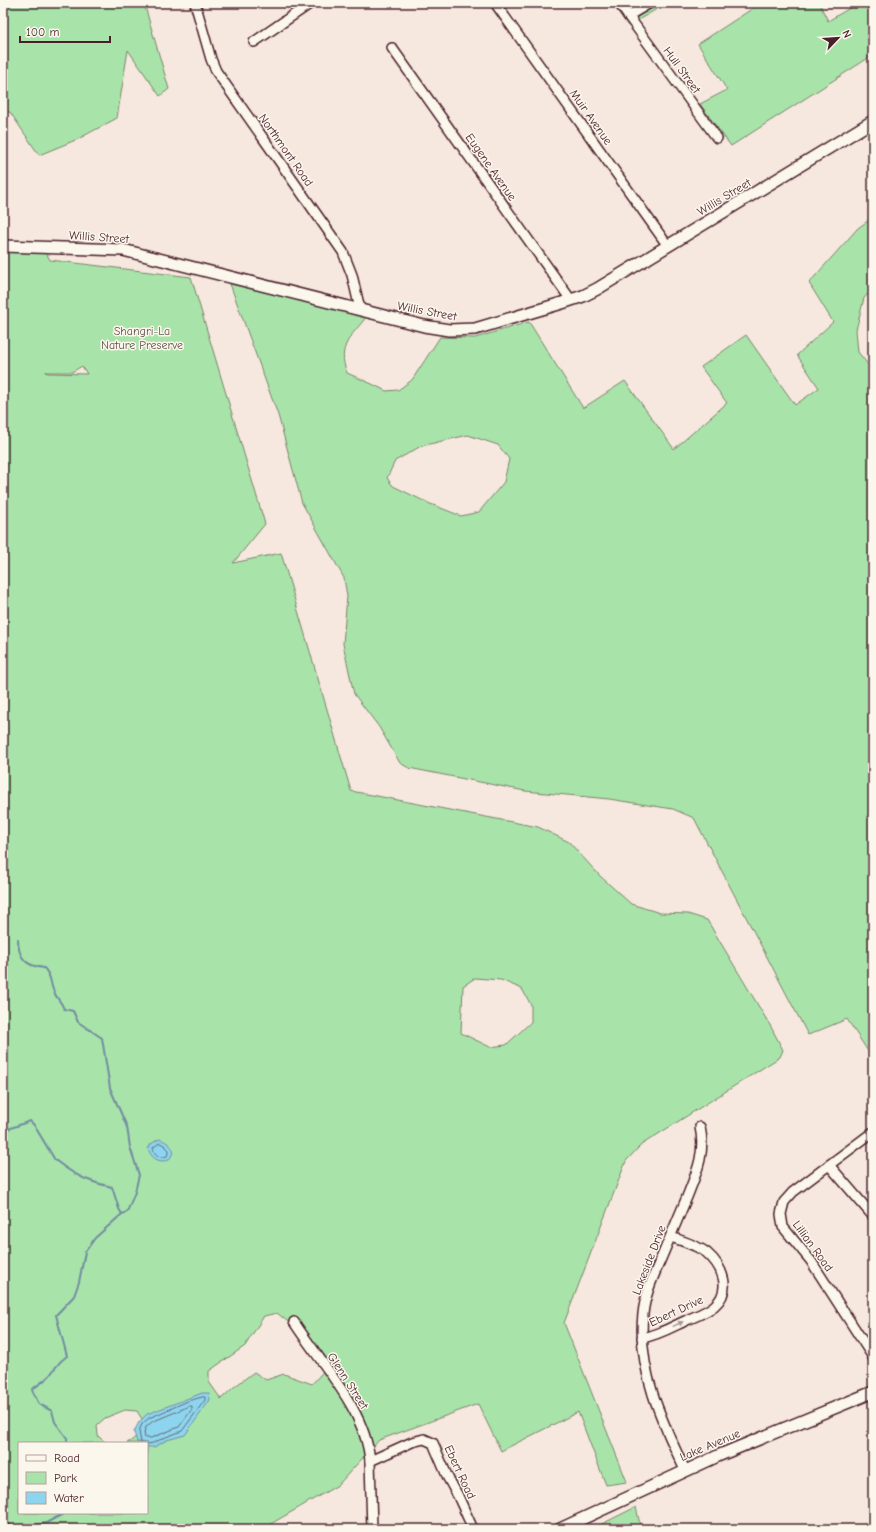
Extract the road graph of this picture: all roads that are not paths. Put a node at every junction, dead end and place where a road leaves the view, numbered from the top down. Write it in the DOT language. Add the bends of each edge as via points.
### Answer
graph roads {
  1 [pos="195,3"];
  2 [pos="311,3"];
  3 [pos="495,3"];
  4 [pos="650,3"];
  5 [pos="621,6"];
  6 [pos="628,16"];
  7 [pos="254,42"];
  8 [pos="392,48"];
  9 [pos="873,121"];
  10 [pos="717,138"];
  11 [pos="3,246"];
  12 [pos="668,246"];
  13 [pos="570,300"];
  14 [pos="360,310"];
  15 [pos="700,1127"];
  16 [pos="873,1132"];
  17 [pos="829,1165"];
  18 [pos="873,1216"];
  19 [pos="671,1237"];
  20 [pos="294,1322"];
  21 [pos="642,1338"];
  22 [pos="873,1357"];
  23 [pos="873,1392"];
  24 [pos="370,1461"];
  25 [pos="685,1470"];
  26 [pos="372,1529"];
  27 [pos="474,1529"];
  28 [pos="560,1529"];
  1 -- 14 [label="street, Northmont Road" via="216,71 343,252 352,275"];
  2 -- 7 [label="street"];
  3 -- 12 [label="street, Muir Avenue"];
  4 -- 6 [label="street"];
  5 -- 6 [label="street, Hull Street"];
  6 -- 10 [label="street, Hull Street"];
  8 -- 13 [label="street, Eugene Avenue"];
  9 -- 12 [label="main road, Willis Street"];
  11 -- 14 [label="main road, Willis Street" via="123,250"];
  12 -- 13 [label="main road, Willis Street" via="602,286"];
  13 -- 14 [label="main road, Willis Street" via="490,326 467,330 441,329"];
  15 -- 19 [label="street, Lakeside Drive" via="702,1147 699,1166"];
  16 -- 17 [label="street, Lillian Road"];
  17 -- 18 [label="street"];
  17 -- 22 [label="street, Lillian Road" via="793,1192 784,1202 780,1214 783,1227 811,1261"];
  19 -- 21 [label="street, Lakeside Drive" via="647,1294"];
  21 -- 19 [label="street, Ebert Drive, one-way" via="656,1336 707,1311 721,1298 724,1288 724,1276 706,1252"];
  20 -- 24 [label="street, Glenn Street" via="354,1411 364,1432 370,1451"];
  21 -- 25 [label="street, Lakeside Drive" via="645,1363 659,1415"];
  23 -- 25 [label="main road, Lake Avenue"];
  24 -- 26 [label="street, Glenn Street"];
  24 -- 27 [label="street, Ebert Road" via="412,1442 424,1440 433,1443"];
  25 -- 28 [label="main road, Lake Avenue"];
}
